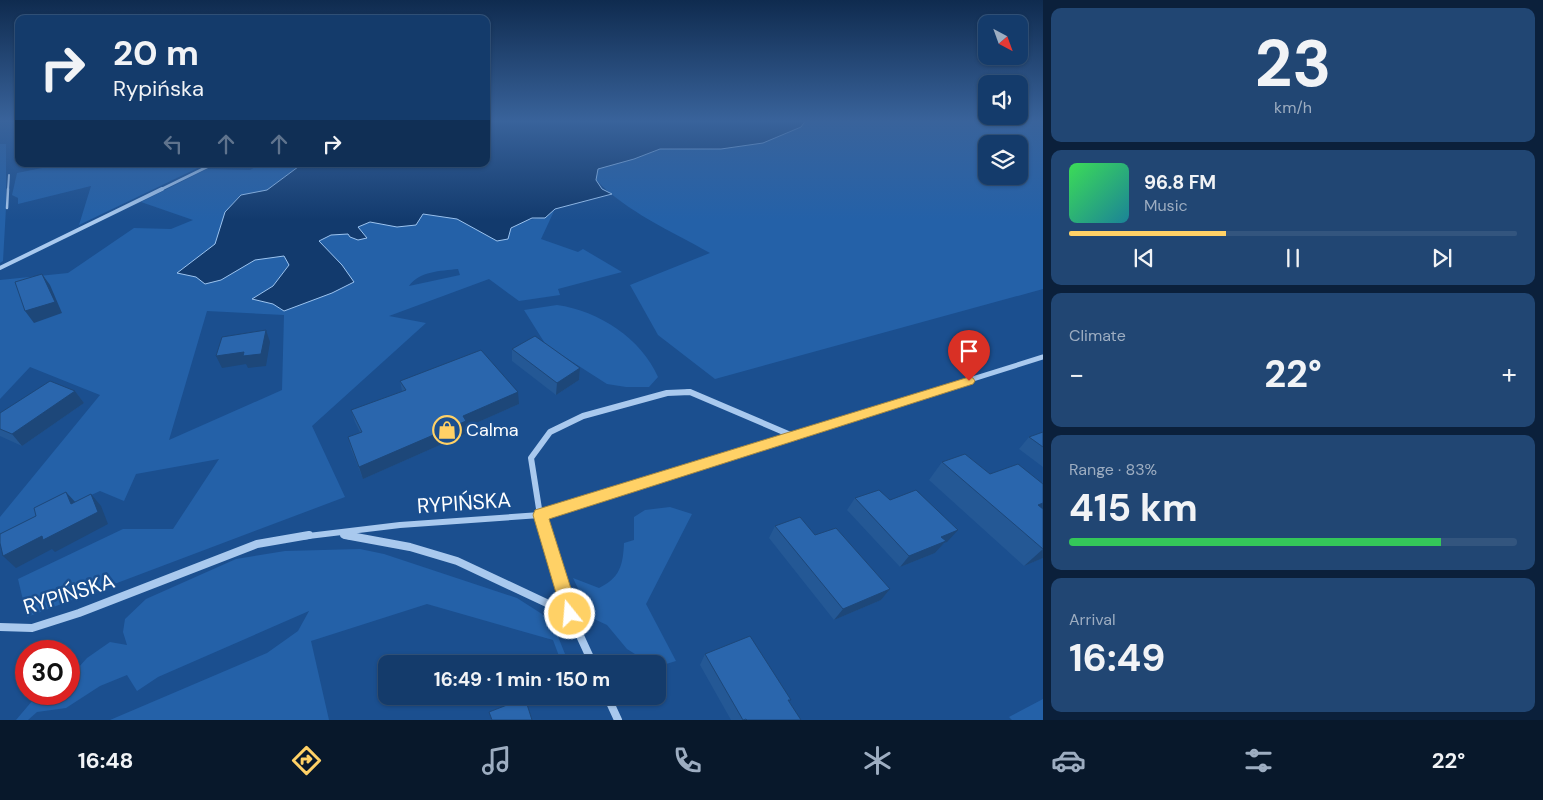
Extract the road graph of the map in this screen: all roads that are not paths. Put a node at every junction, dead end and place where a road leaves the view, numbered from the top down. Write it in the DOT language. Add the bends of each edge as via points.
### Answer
graph roads {
  1 [pos="207,167"];
  2 [pos="9,175"];
  3 [pos="7,208"];
  4 [pos="0,268"];
  5 [pos="1043,358"];
  6 [pos="793,436"];
  7 [pos="540,515"];
  8 [pos="337,534"];
  9 [pos="570,614"];
  10 [pos="0,627"];
  11 [pos="589,655"];
  12 [pos="611,705"];
  13 [pos="618,720"];
  1 -- 4 [label="street"];
  2 -- 3 [label="lane"];
  5 -- 6 [label="street, RYPIŃSKA"];
  6 -- 7 [label="street, RYPIŃSKA"];
  6 -- 7 [label="street" via="690,392 666,393 583,416 550,432 531,458"];
  7 -- 8 [label="street, RYPIŃSKA" via="400,525"];
  7 -- 9 [label="street"];
  8 -- 9 [label="street" via="410,547 457,561"];
  8 -- 10 [label="street, RYPIŃSKA" via="257,544 79,614 32,628"];
  9 -- 11 [label="street"];
  12 -- 13 [label="street"];
}
